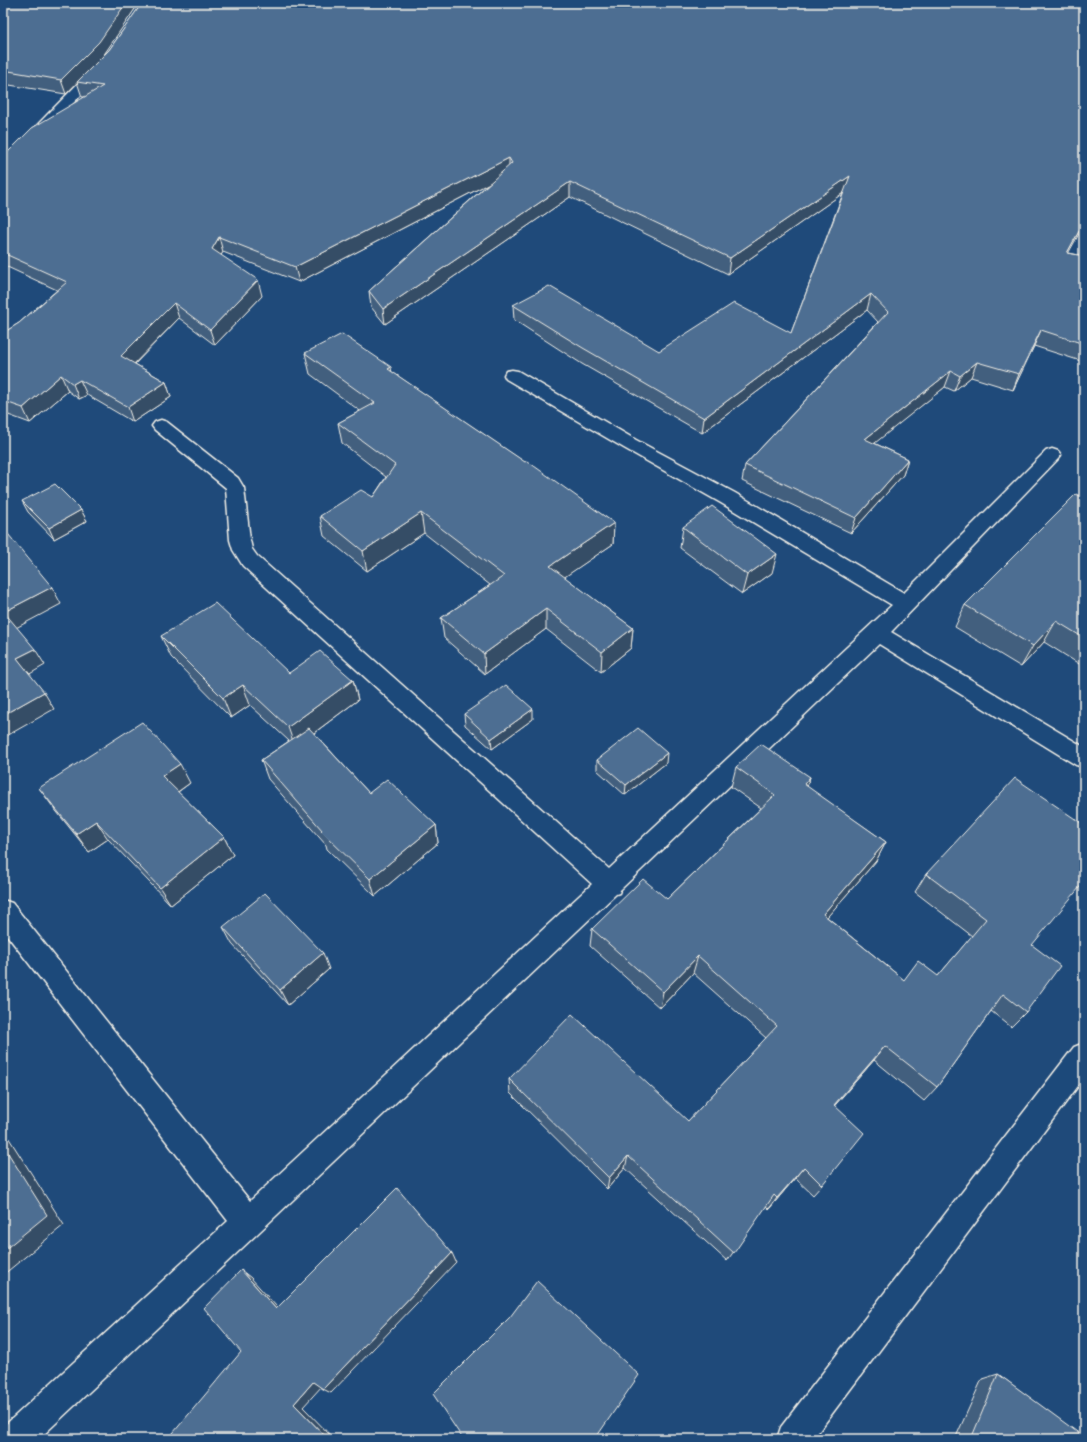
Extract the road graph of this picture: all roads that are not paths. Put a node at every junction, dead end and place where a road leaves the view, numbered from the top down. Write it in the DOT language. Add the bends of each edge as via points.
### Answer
graph roads {
  1 [pos="108,60"];
  2 [pos="3,168"];
  3 [pos="512,375"];
  4 [pos="161,426"];
  5 [pos="1052,454"];
  6 [pos="906,604"];
  7 [pos="877,633"];
  8 [pos="1084,758"];
  9 [pos="610,885"];
  10 [pos="3,911"];
  11 [pos="1084,1056"];
  12 [pos="248,1223"];
  13 [pos="15,1439"];
  14 [pos="793,1439"];
  1 -- 2 [label="street"];
  3 -- 6 [label="street" via="728,498"];
  4 -- 9 [label="street" via="231,482 235,488 240,540 250,561"];
  5 -- 6 [label="street"];
  6 -- 7 [label="street"];
  7 -- 8 [label="street"];
  7 -- 9 [label="street"];
  9 -- 12 [label="street"];
  10 -- 12 [label="street"];
  11 -- 14 [label="street"];
  12 -- 13 [label="street"];
}
